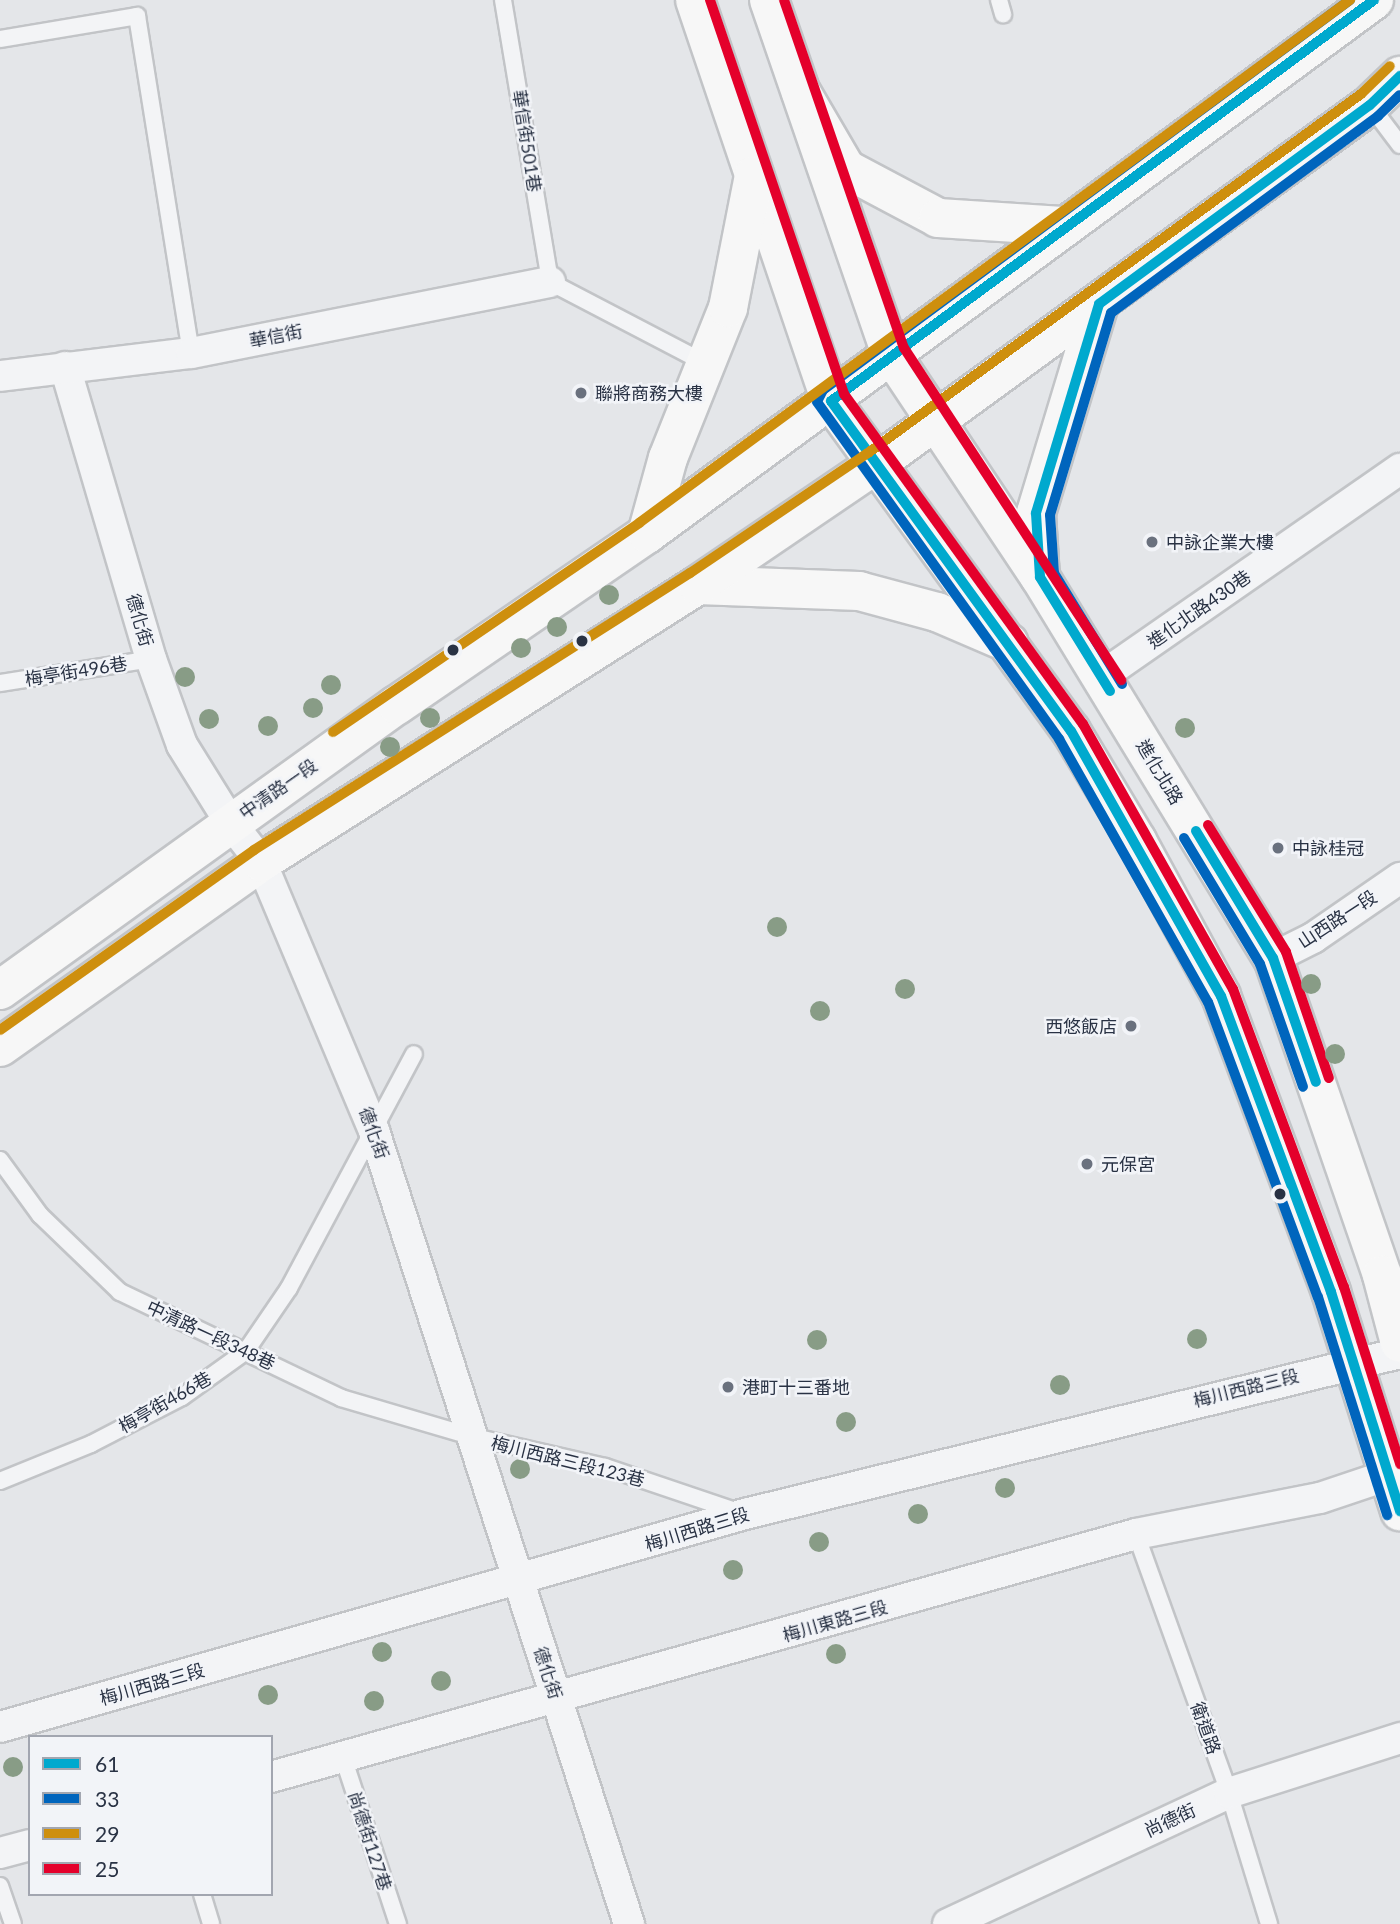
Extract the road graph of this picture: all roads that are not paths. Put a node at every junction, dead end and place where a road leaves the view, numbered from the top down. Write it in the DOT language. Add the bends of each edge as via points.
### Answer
graph roads {
  1 [pos="503,0"];
  2 [pos="695,0"];
  3 [pos="769,0"];
  4 [pos="1374,0"];
  5 [pos="0,39"];
  6 [pos="1400,76"];
  7 [pos="801,92"];
  8 [pos="1370,105"];
  9 [pos="1400,145"];
  10 [pos="754,176"];
  11 [pos="1063,226"];
  12 [pos="550,282"];
  13 [pos="1099,304"];
  14 [pos="191,353"];
  15 [pos="891,354"];
  16 [pos="708,364"];
  17 [pos="65,367"];
  18 [pos="0,376"];
  19 [pos="831,401"];
  20 [pos="936,419"];
  21 [pos="876,464"];
  22 [pos="1400,469"];
  23 [pos="647,534"];
  24 [pos="1040,577"];
  25 [pos="698,585"];
  26 [pos="1009,643"];
  27 [pos="151,659"];
  28 [pos="1102,676"];
  29 [pos="0,683"];
  30 [pos="230,822"];
  31 [pos="261,862"];
  32 [pos="1400,878"];
  33 [pos="1273,958"];
  34 [pos="0,990"];
  35 [pos="0,1047"];
  36 [pos="414,1054"];
  37 [pos="374,1131"];
  38 [pos="0,1160"];
  39 [pos="1400,1343"];
  40 [pos="246,1351"];
  41 [pos="1400,1353"];
  42 [pos="1351,1363"];
  43 [pos="470,1436"];
  44 [pos="1393,1473"];
  45 [pos="0,1481"];
  46 [pos="1400,1511"];
  47 [pos="745,1514"];
  48 [pos="1136,1534"];
  49 [pos="518,1582"];
  50 [pos="556,1699"];
  51 [pos="0,1727"];
  52 [pos="1400,1738"];
  53 [pos="343,1757"];
  54 [pos="273,1776"];
  55 [pos="1229,1793"];
  56 [pos="28,1846"];
  57 [pos="0,1853"];
  58 [pos="0,1886"];
  59 [pos="203,1896"];
  60 [pos="13,1924"];
  61 [pos="211,1924"];
  62 [pos="398,1924"];
  63 [pos="629,1924"];
  64 [pos="948,1924"];
  65 [pos="1269,1924"];
  1 -- 12 [label="lane, 華信街501巷"];
  2 -- 10 [label="main road"];
  3 -- 7 [label="main road"];
  4 -- 11 [label="main road, 中清路一段"];
  5 -- 14 [label="lane" via="137,16"];
  6 -- 8 [label="main road"];
  7 -- 11 [label="main road" via="846,169 938,218"];
  7 -- 15 [label="main road, 進化北路"];
  8 -- 9 [label="lane"];
  8 -- 13 [label="main road"];
  10 -- 16 [label="main road" via="728,309"];
  10 -- 19 [label="main road"];
  11 -- 15 [label="main road, 中清路一段"];
  12 -- 14 [label="street, 華信街"];
  12 -- 16 [label="lane"];
  13 -- 20 [label="main road"];
  13 -- 24 [label="main road" via="1036,513"];
  14 -- 17 [label="street, 華信街"];
  15 -- 19 [label="main road, 中清路一段"];
  15 -- 20 [label="main road, 進化北路"];
  16 -- 23 [label="main road" via="668,458"];
  17 -- 18 [label="street, 華信街"];
  17 -- 27 [label="street, 德化街"];
  19 -- 21 [label="main road"];
  19 -- 23 [label="main road, 中清路一段"];
  20 -- 21 [label="main road"];
  20 -- 24 [label="main road, 進化北路"];
  21 -- 25 [label="main road"];
  21 -- 26 [label="main road"];
  22 -- 28 [label="street, 進化北路430巷"];
  23 -- 30 [label="main road, 中清路一段"];
  24 -- 28 [label="main road, 進化北路"];
  25 -- 26 [label="main road" via="859,591 937,612"];
  25 -- 31 [label="main road"];
  26 -- 42 [label="main road" via="1071,732 1137,841 1221,996 1331,1292"];
  27 -- 29 [label="lane, 梅亭街496巷"];
  27 -- 30 [label="street, 德化街" via="182,745"];
  28 -- 33 [label="main road, 進化北路"];
  30 -- 31 [label="street, 德化街"];
  30 -- 34 [label="main road, 中清路一段"];
  31 -- 35 [label="main road"];
  31 -- 37 [label="street, 德化街"];
  32 -- 33 [label="street, 山西路一段" via="1313,938"];
  33 -- 39 [label="main road, 進化北路" via="1382,1275"];
  36 -- 37 [label="lane, 梅亭街466巷"];
  37 -- 40 [label="lane, 梅亭街466巷" via="289,1288"];
  37 -- 43 [label="street, 德化街"];
  38 -- 40 [label="lane, 中清路一段348巷" via="40,1214 120,1292"];
  40 -- 43 [label="lane, 中清路一段348巷" via="341,1398"];
  40 -- 45 [label="lane, 梅亭街466巷" via="182,1397 92,1444"];
  41 -- 42 [label="street, 梅川西路三段"];
  42 -- 44 [label="main road"];
  42 -- 47 [label="street, 梅川西路三段"];
  43 -- 47 [label="lane, 梅川西路三段123巷" via="605,1466"];
  43 -- 49 [label="street, 德化街"];
  44 -- 46 [label="main road"];
  44 -- 48 [label="street, 梅川東路三段" via="1320,1498"];
  47 -- 49 [label="street, 梅川西路三段"];
  48 -- 50 [label="street, 梅川東路三段"];
  48 -- 55 [label="lane, 衛道路"];
  49 -- 50 [label="street, 德化街"];
  49 -- 51 [label="street, 梅川西路三段"];
  50 -- 53 [label="street, 梅川東路三段"];
  50 -- 63 [label="street, 德化街"];
  52 -- 55 [label="street, 尚德街"];
  53 -- 54 [label="street, 梅川東路三段"];
  53 -- 62 [label="lane, 尚德街127巷"];
  55 -- 64 [label="street, 尚德街"];
  55 -- 65 [label="lane, 衛道路"];
  56 -- 57 [label="street"];
  58 -- 60 [label="lane"];
  59 -- 61 [label="lane"];
}
